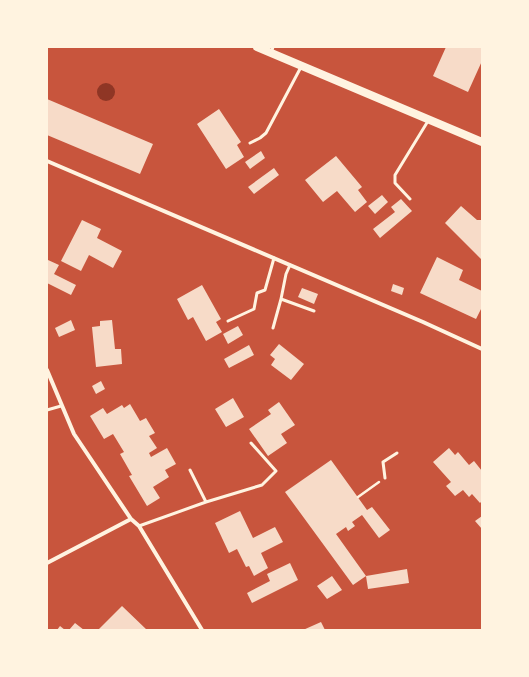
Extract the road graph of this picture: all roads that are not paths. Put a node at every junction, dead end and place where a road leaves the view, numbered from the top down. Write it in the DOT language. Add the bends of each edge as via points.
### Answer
graph roads {
  1 [pos="257,47"];
  2 [pos="272,50"];
  3 [pos="301,66"];
  4 [pos="429,119"];
  5 [pos="482,142"];
  6 [pos="250,143"];
  7 [pos="47,161"];
  8 [pos="410,199"];
  9 [pos="274,258"];
  10 [pos="290,265"];
  11 [pos="281,299"];
  12 [pos="314,311"];
  13 [pos="228,321"];
  14 [pos="273,328"];
  15 [pos="482,349"];
  16 [pos="47,370"];
  17 [pos="61,406"];
  18 [pos="47,410"];
  19 [pos="250,443"];
  20 [pos="397,453"];
  21 [pos="190,470"];
  22 [pos="385,478"];
  23 [pos="206,502"];
  24 [pos="131,519"];
  25 [pos="139,526"];
  26 [pos="47,563"];
  27 [pos="202,630"];
  1 -- 2 [label="main road"];
  2 -- 3 [label="main road"];
  3 -- 4 [label="main road"];
  3 -- 6 [label="lane" via="266,133"];
  4 -- 5 [label="main road"];
  4 -- 8 [label="lane" via="395,175 395,183"];
  7 -- 9 [label="street"];
  9 -- 10 [label="street"];
  9 -- 13 [label="lane" via="265,290 257,293 254,309"];
  10 -- 11 [label="lane"];
  10 -- 15 [label="street"];
  11 -- 12 [label="lane"];
  11 -- 14 [label="lane"];
  16 -- 17 [label="street"];
  17 -- 18 [label="lane"];
  17 -- 24 [label="street" via="74,434"];
  19 -- 23 [label="lane" via="276,472 262,484"];
  20 -- 22 [label="lane" via="383,462"];
  21 -- 23 [label="lane"];
  23 -- 25 [label="lane"];
  24 -- 25 [label="street"];
  24 -- 26 [label="street"];
  25 -- 27 [label="street"];
}
